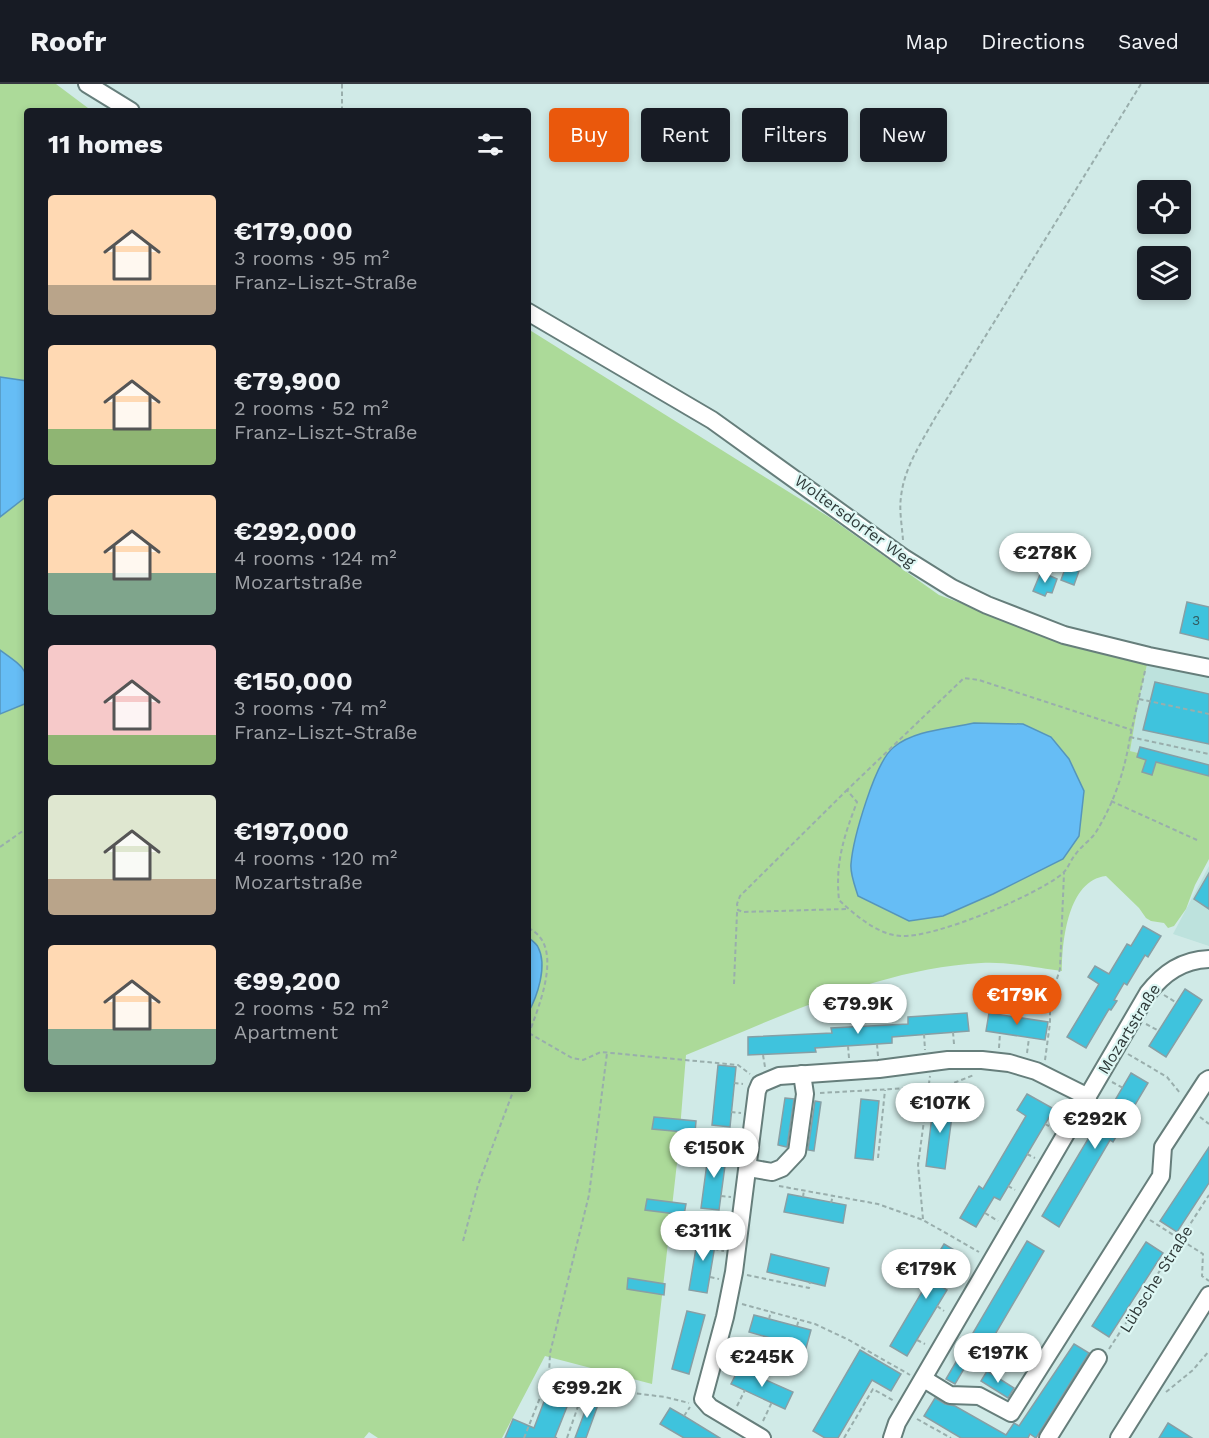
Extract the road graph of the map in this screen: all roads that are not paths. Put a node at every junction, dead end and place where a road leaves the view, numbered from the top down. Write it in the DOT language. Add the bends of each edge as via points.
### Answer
graph roads {
  1 [pos="87,84"];
  2 [pos="126,108"];
  3 [pos="531,314"];
  4 [pos="1209,668"];
  5 [pos="1209,959"];
  6 [pos="802,1074"];
  7 [pos="1209,1079"];
  8 [pos="1090,1103"];
  9 [pos="749,1168"];
  10 [pos="1209,1295"];
  11 [pos="1098,1358"];
  12 [pos="919,1378"];
  13 [pos="759,1436"];
  14 [pos="892,1438"];
  15 [pos="1048,1438"];
  16 [pos="1119,1438"];
  1 -- 2 [label="street"];
  3 -- 4 [label="street, Woltersdorfer Weg" via="712,420 952,588 1064,635"];
  5 -- 8 [label="street, Mozartstraße" via="1184,963 1158,980"];
  6 -- 8 [label="street" via="879,1069 929,1057 996,1057 1036,1071"];
  6 -- 9 [label="street" via="779,1076 760,1084"];
  6 -- 9 [label="street" via="805,1094 797,1152 782,1168 772,1172"];
  7 -- 12 [label="street" via="1164,1147 1161,1176 1011,1413 979,1396 950,1395"];
  8 -- 12 [label="street, Mozartstraße"];
  9 -- 13 [label="street" via="726,1270 728,1301 703,1399"];
  10 -- 16 [label="street"];
  11 -- 15 [label="street"];
  12 -- 14 [label="street, Mozartstraße" via="902,1408"];
}
